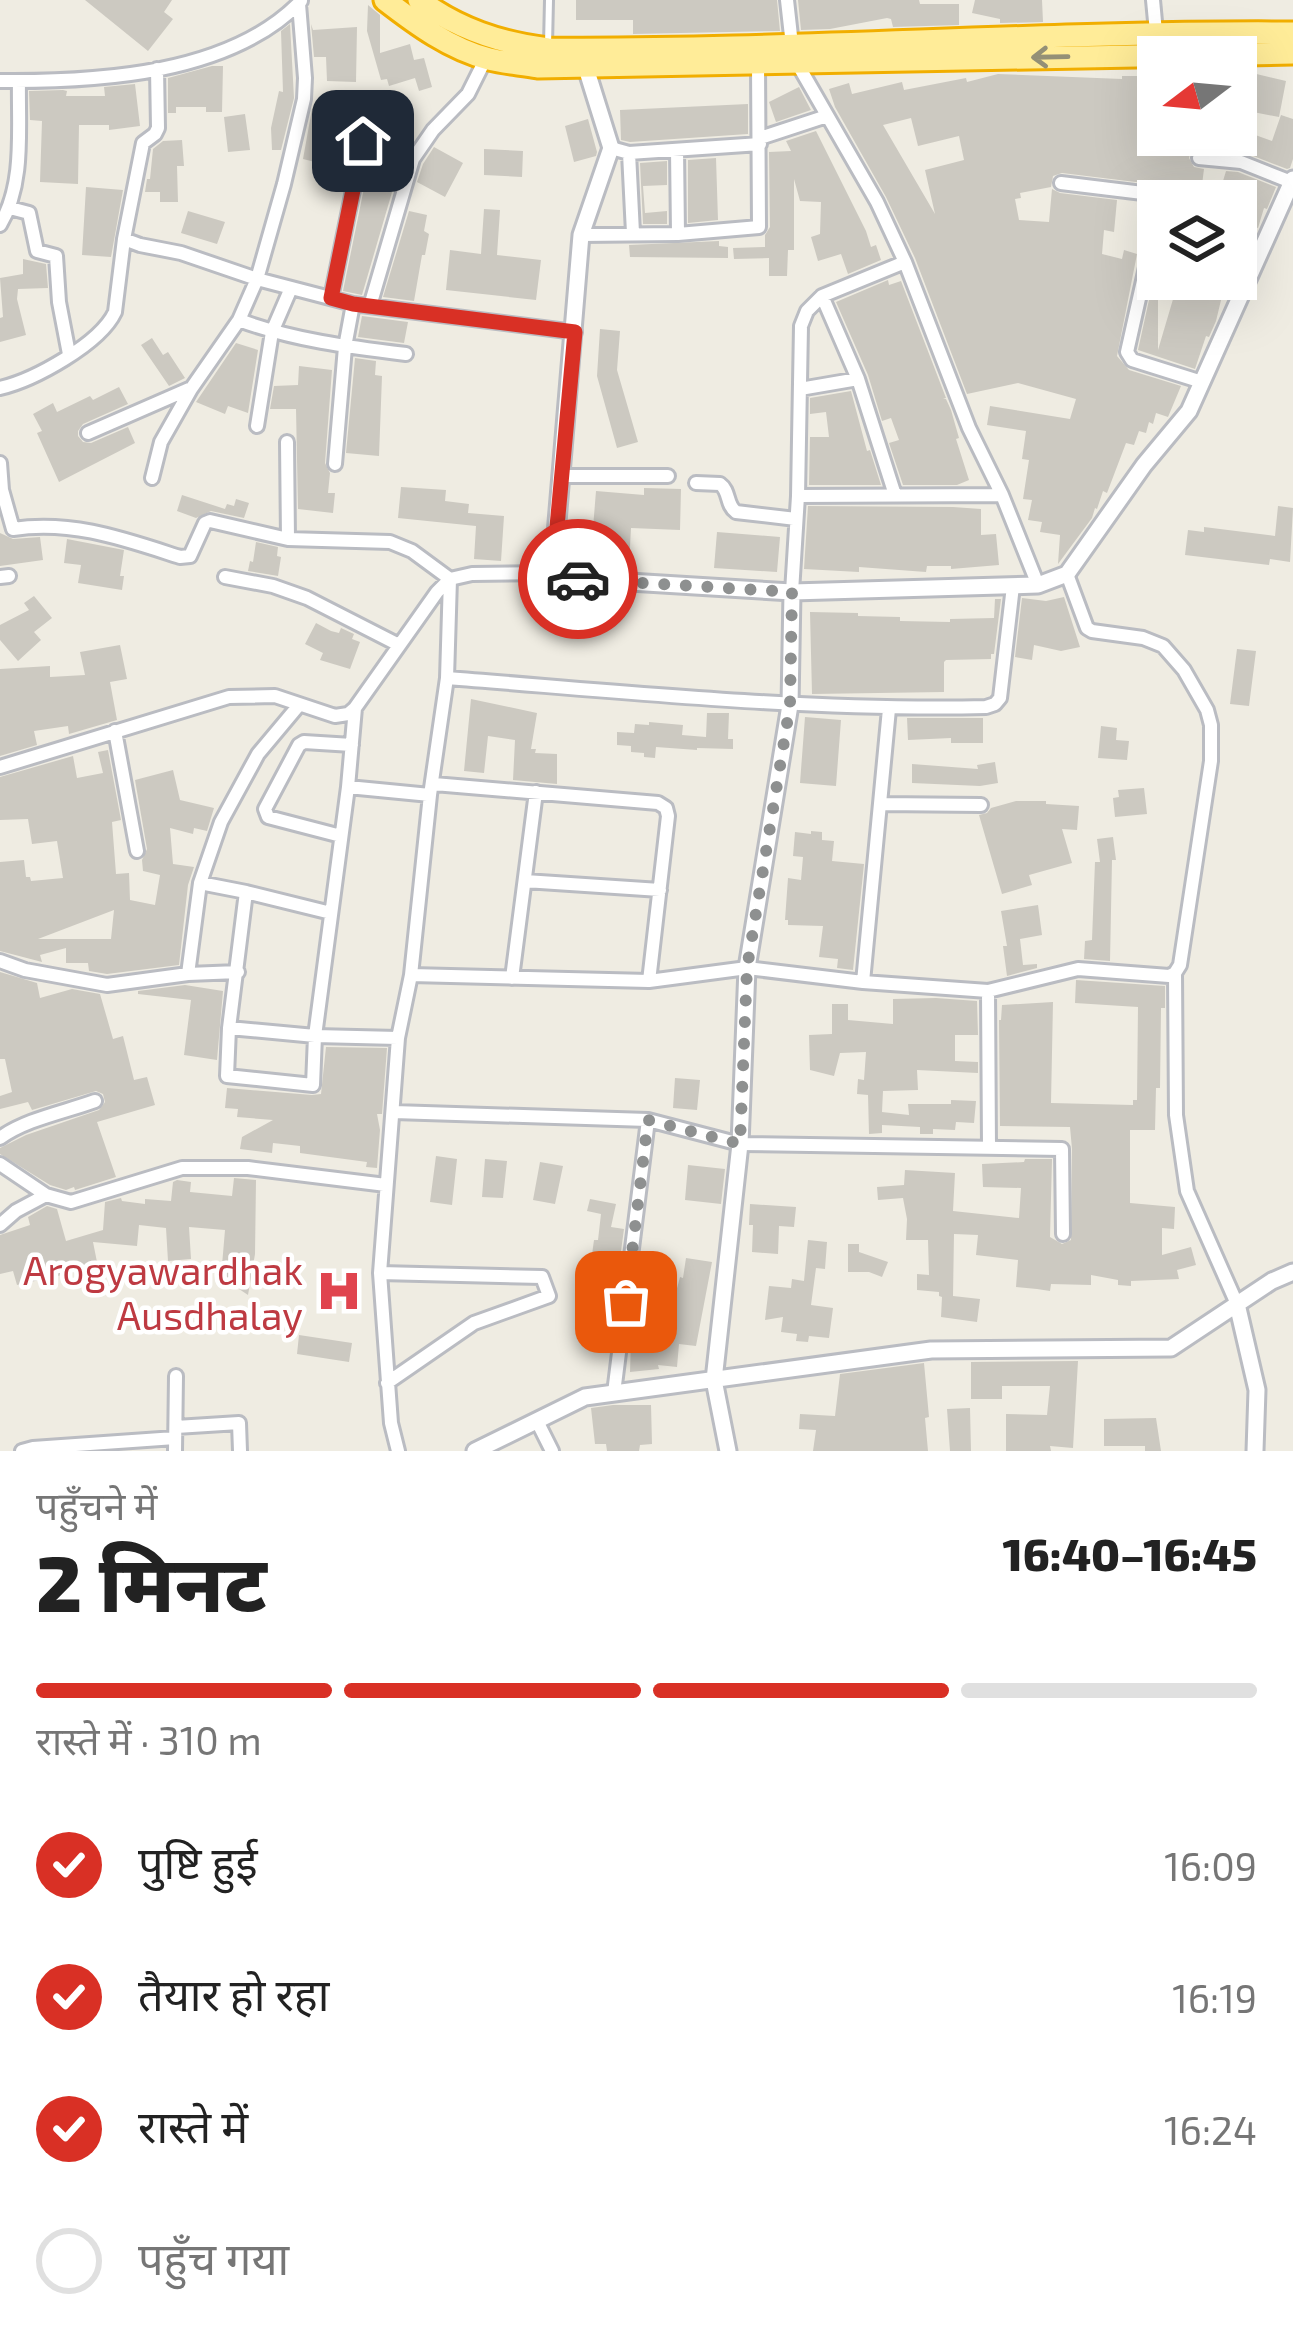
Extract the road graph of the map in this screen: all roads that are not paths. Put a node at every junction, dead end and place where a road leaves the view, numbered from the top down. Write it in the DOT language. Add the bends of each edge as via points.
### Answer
graph roads {
  1 [pos="385,0"];
  2 [pos="419,0"];
  3 [pos="549,0"];
  4 [pos="787,0"];
  5 [pos="1154,0"];
  6 [pos="300,2"];
  7 [pos="1156,32"];
  8 [pos="1293,33"];
  9 [pos="1120,44"];
  10 [pos="548,49"];
  11 [pos="1293,53"];
  12 [pos="794,54"];
  13 [pos="487,58"];
  14 [pos="587,59"];
  15 [pos="758,64"];
  16 [pos="157,69"];
  17 [pos="0,81"];
  18 [pos="19,81"];
  19 [pos="827,116"];
  20 [pos="363,141"];
  21 [pos="760,141"];
  22 [pos="611,148"];
  23 [pos="676,150"];
  24 [pos="629,153"];
  25 [pos="1199,158"];
  26 [pos="1292,180"];
  27 [pos="1061,183"];
  28 [pos="10,208"];
  29 [pos="0,225"];
  30 [pos="633,233"];
  31 [pos="678,234"];
  32 [pos="581,235"];
  33 [pos="124,239"];
  34 [pos="905,262"];
  35 [pos="256,279"];
  36 [pos="291,288"];
  37 [pos="822,296"];
  38 [pos="331,298"];
  39 [pos="353,304"];
  40 [pos="370,306"];
  41 [pos="239,320"];
  42 [pos="272,332"];
  43 [pos="575,332"];
  44 [pos="345,347"];
  45 [pos="69,354"];
  46 [pos="406,354"];
  47 [pos="858,380"];
  48 [pos="1202,382"];
  49 [pos="0,388"];
  50 [pos="190,388"];
  51 [pos="800,388"];
  52 [pos="257,426"];
  53 [pos="88,433"];
  54 [pos="287,442"];
  55 [pos="0,463"];
  56 [pos="335,464"];
  57 [pos="560,476"];
  58 [pos="668,476"];
  59 [pos="152,478"];
  60 [pos="696,483"];
  61 [pos="1,490"];
  62 [pos="1002,494"];
  63 [pos="895,495"];
  64 [pos="798,496"];
  65 [pos="796,519"];
  66 [pos="288,539"];
  67 [pos="556,573"];
  68 [pos="1066,574"];
  69 [pos="225,577"];
  70 [pos="450,579"];
  71 [pos="1038,585"];
  72 [pos="1013,586"];
  73 [pos="792,592"];
  74 [pos="399,646"];
  75 [pos="447,678"];
  76 [pos="299,705"];
  77 [pos="790,705"];
  78 [pos="356,708"];
  79 [pos="889,709"];
  80 [pos="115,731"];
  81 [pos="352,745"];
  82 [pos="0,766"];
  83 [pos="348,787"];
  84 [pos="432,790"];
  85 [pos="536,792"];
  86 [pos="881,804"];
  87 [pos="981,805"];
  88 [pos="341,836"];
  89 [pos="137,851"];
  90 [pos="525,881"];
  91 [pos="200,883"];
  92 [pos="660,890"];
  93 [pos="246,892"];
  94 [pos="331,913"];
  95 [pos="0,961"];
  96 [pos="747,968"];
  97 [pos="238,973"];
  98 [pos="1175,973"];
  99 [pos="188,974"];
  100 [pos="411,975"];
  101 [pos="512,978"];
  102 [pos="649,981"];
  103 [pos="863,982"];
  104 [pos="988,991"];
  105 [pos="230,1028"];
  106 [pos="315,1036"];
  107 [pos="398,1038"];
  108 [pos="95,1101"];
  109 [pos="394,1112"];
  110 [pos="648,1120"];
  111 [pos="0,1138"];
  112 [pos="740,1144"];
  113 [pos="989,1147"];
  114 [pos="0,1164"];
  115 [pos="386,1185"];
  116 [pos="46,1195"];
  117 [pos="0,1225"];
  118 [pos="1063,1234"];
  119 [pos="1293,1271"];
  120 [pos="380,1273"];
  121 [pos="1237,1304"];
  122 [pos="176,1376"];
  123 [pos="714,1379"];
  124 [pos="387,1383"];
  125 [pos="614,1393"];
  126 [pos="537,1420"];
  127 [pos="176,1439"];
  128 [pos="22,1451"];
  129 [pos="240,1451"];
  130 [pos="398,1451"];
  131 [pos="475,1451"];
  132 [pos="552,1451"];
  133 [pos="728,1451"];
  134 [pos="1255,1451"];
  1 -- 13 [label="highway"];
  2 -- 10 [label="highway" via="479,34"];
  3 -- 10 [label="lane"];
  4 -- 12 [label="street"];
  5 -- 7 [label="street"];
  6 -- 16 [label="street" via="243,44"];
  6 -- 35 [label="street" via="304,99"];
  7 -- 8 [label="highway"];
  7 -- 9 [label="highway"];
  9 -- 11 [label="highway"];
  9 -- 12 [label="highway"];
  10 -- 14 [label="highway"];
  12 -- 14 [label="highway"];
  12 -- 15 [label="highway"];
  12 -- 19 [label="street"];
  13 -- 14 [label="highway" via="538,67"];
  13 -- 40 [label="street" via="469,94 413,159"];
  14 -- 15 [label="highway"];
  14 -- 22 [label="street"];
  15 -- 21 [label="street"];
  16 -- 18 [label="street"];
  16 -- 33 [label="street" via="157,132 143,143"];
  17 -- 18 [label="street"];
  18 -- 28 [label="street"];
  19 -- 21 [label="street"];
  19 -- 34 [label="street"];
  20 -- 38 [label="street"];
  21 -- 23 [label="street"];
  21 -- 31 [label="street" via="759,226"];
  22 -- 24 [label="street"];
  22 -- 32 [label="street"];
  23 -- 24 [label="street"];
  23 -- 31 [label="street"];
  24 -- 30 [label="street"];
  25 -- 26 [label="street"];
  26 -- 48 [label="street"];
  27 -- 48 [label="street" via="1150,194 1147,263 1128,357"];
  28 -- 29 [label="street"];
  28 -- 45 [label="street" via="29,213 37,251 56,256"];
  30 -- 31 [label="street"];
  30 -- 32 [label="street"];
  32 -- 43 [label="street"];
  33 -- 35 [label="street"];
  33 -- 45 [label="street" via="115,312"];
  34 -- 37 [label="street"];
  34 -- 62 [label="street"];
  35 -- 36 [label="street"];
  35 -- 41 [label="street"];
  36 -- 38 [label="street"];
  36 -- 42 [label="street"];
  37 -- 47 [label="street"];
  37 -- 51 [label="street" via="801,326"];
  38 -- 39 [label="street"];
  39 -- 40 [label="street"];
  39 -- 44 [label="street"];
  40 -- 43 [label="street"];
  41 -- 42 [label="street"];
  41 -- 50 [label="street"];
  42 -- 44 [label="street"];
  42 -- 52 [label="street"];
  43 -- 57 [label="street"];
  44 -- 46 [label="street"];
  44 -- 56 [label="street"];
  45 -- 49 [label="street" via="40,375"];
  47 -- 51 [label="street"];
  47 -- 63 [label="street"];
  48 -- 68 [label="street" via="1189,411"];
  50 -- 53 [label="street"];
  50 -- 59 [label="street"];
  51 -- 64 [label="street"];
  54 -- 66 [label="street"];
  55 -- 61 [label="street"];
  57 -- 58 [label="street"];
  57 -- 67 [label="street"];
  60 -- 65 [label="street" via="720,484 736,512"];
  61 -- 66 [label="street" via="13,529 103,532 180,556 190,556 210,521"];
  62 -- 63 [label="street"];
  62 -- 71 [label="street"];
  63 -- 64 [label="street"];
  64 -- 65 [label="street"];
  65 -- 73 [label="street"];
  66 -- 70 [label="street" via="390,542"];
  67 -- 70 [label="street"];
  67 -- 73 [label="street"];
  68 -- 71 [label="street"];
  68 -- 98 [label="street" via="1087,628 1163,646 1207,710 1211,761"];
  69 -- 74 [label="street" via="308,598"];
  70 -- 74 [label="street"];
  70 -- 75 [label="street"];
  71 -- 72 [label="street"];
  72 -- 73 [label="street"];
  72 -- 79 [label="street" via="994,704"];
  73 -- 77 [label="street"];
  74 -- 78 [label="street"];
  75 -- 77 [label="street"];
  75 -- 84 [label="street"];
  76 -- 78 [label="street" via="334,716"];
  76 -- 80 [label="street" via="275,696 229,697"];
  76 -- 91 [label="street" via="237,791"];
  77 -- 79 [label="street"];
  77 -- 96 [label="street"];
  78 -- 81 [label="street"];
  79 -- 86 [label="street"];
  80 -- 82 [label="street"];
  80 -- 89 [label="street"];
  81 -- 83 [label="street"];
  81 -- 88 [label="street" via="299,745 265,809 268,817"];
  83 -- 84 [label="street"];
  83 -- 88 [label="street"];
  84 -- 85 [label="street"];
  84 -- 100 [label="street"];
  85 -- 90 [label="street"];
  85 -- 92 [label="street" via="666,808"];
  86 -- 87 [label="street"];
  86 -- 103 [label="street"];
  88 -- 94 [label="street"];
  90 -- 92 [label="street"];
  90 -- 101 [label="street"];
  91 -- 93 [label="street"];
  91 -- 99 [label="street"];
  92 -- 102 [label="street"];
  93 -- 94 [label="street"];
  93 -- 97 [label="street"];
  94 -- 106 [label="street"];
  95 -- 99 [label="street" via="107,985"];
  96 -- 102 [label="street"];
  96 -- 103 [label="street"];
  96 -- 112 [label="street"];
  97 -- 99 [label="street"];
  97 -- 105 [label="street"];
  98 -- 104 [label="street" via="1078,969"];
  98 -- 121 [label="street" via="1176,1115 1187,1191"];
  100 -- 101 [label="street"];
  100 -- 107 [label="street"];
  101 -- 102 [label="street"];
  103 -- 104 [label="street"];
  104 -- 113 [label="street"];
  105 -- 106 [label="street"];
  105 -- 106 [label="street" via="226,1076 313,1085"];
  106 -- 107 [label="street"];
  107 -- 109 [label="street"];
  108 -- 111 [label="street"];
  109 -- 110 [label="street"];
  109 -- 115 [label="street"];
  110 -- 112 [label="street"];
  110 -- 125 [label="street"];
  112 -- 113 [label="street"];
  112 -- 123 [label="street"];
  113 -- 118 [label="street" via="1062,1149"];
  114 -- 116 [label="street"];
  115 -- 116 [label="street" via="182,1168 70,1202"];
  115 -- 120 [label="street"];
  116 -- 117 [label="street"];
  119 -- 121 [label="street"];
  120 -- 124 [label="street"];
  120 -- 124 [label="street" via="542,1277 549,1296 474,1323"];
  121 -- 123 [label="street" via="1171,1348 931,1350"];
  121 -- 134 [label="street" via="1257,1390"];
  122 -- 127 [label="street"];
  123 -- 125 [label="street"];
  123 -- 133 [label="street"];
  124 -- 130 [label="street"];
  125 -- 126 [label="street"];
  126 -- 131 [label="street"];
  126 -- 132 [label="street"];
  127 -- 128 [label="street"];
  127 -- 129 [label="street" via="239,1423"];
}
